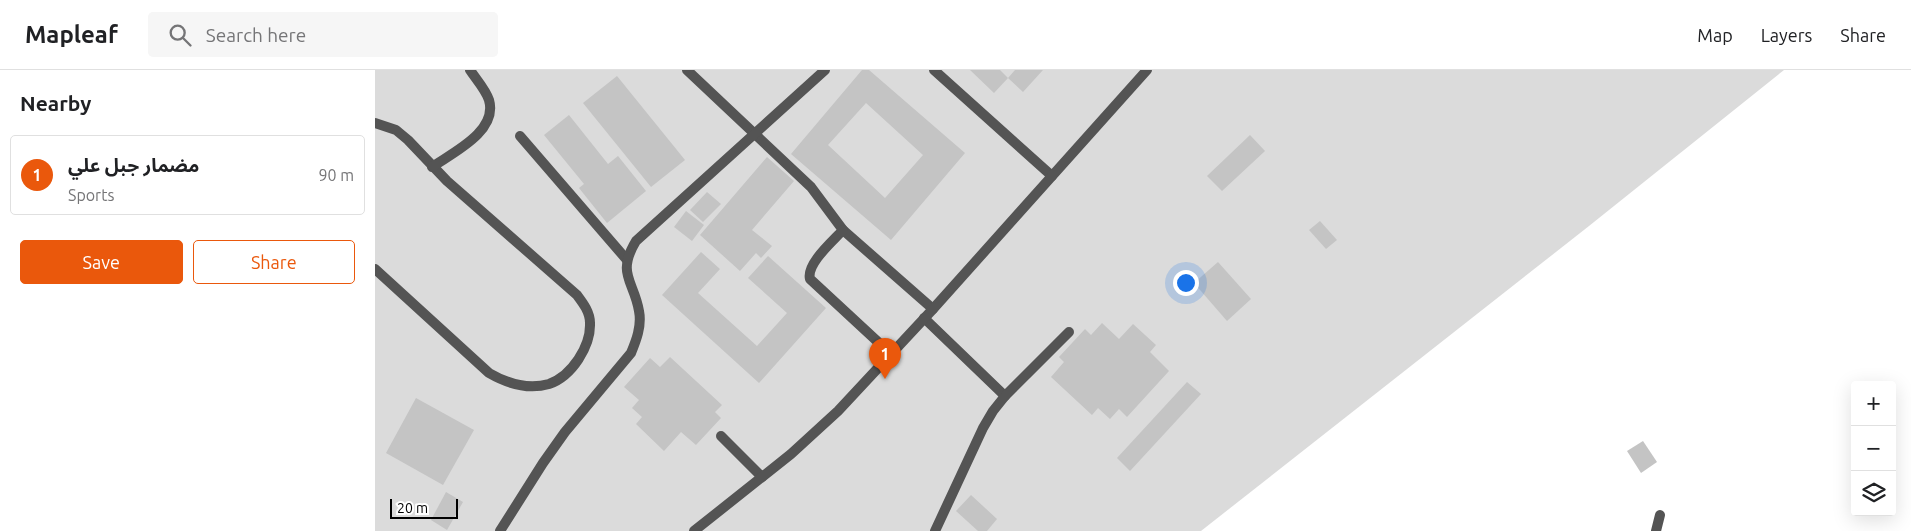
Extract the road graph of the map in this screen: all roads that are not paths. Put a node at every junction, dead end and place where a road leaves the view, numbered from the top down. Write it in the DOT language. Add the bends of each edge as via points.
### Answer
graph roads {
  1 [pos="470,70"];
  2 [pos="687,70"];
  3 [pos="825,70"];
  4 [pos="934,70"];
  5 [pos="1147,70"];
  6 [pos="375,123"];
  7 [pos="754,135"];
  8 [pos="520,136"];
  9 [pos="433,167"];
  10 [pos="1052,176"];
  11 [pos="843,230"];
  12 [pos="627,260"];
  13 [pos="375,270"];
  14 [pos="933,309"];
  15 [pos="924,318"];
  16 [pos="1069,332"];
  17 [pos="891,354"];
  18 [pos="1005,396"];
  19 [pos="721,436"];
  20 [pos="762,477"];
  21 [pos="1660,515"];
  22 [pos="500,531"];
  23 [pos="694,531"];
  24 [pos="935,531"];
  25 [pos="1656,531"];
  1 -- 9 [label="lane" via="488,98 489,117 479,134"];
  2 -- 7 [label="lane"];
  3 -- 7 [label="lane"];
  4 -- 10 [label="lane"];
  5 -- 10 [label="lane"];
  6 -- 9 [label="lane" via="396,130"];
  7 -- 11 [label="lane" via="811,187"];
  7 -- 12 [label="lane" via="636,241"];
  8 -- 12 [label="lane"];
  9 -- 13 [label="lane" via="577,295 586,307 590,321 584,350 564,375 550,384 519,386 503,381 489,374"];
  10 -- 14 [label="lane"];
  11 -- 14 [label="lane"];
  11 -- 17 [label="lane" via="811,265 810,279"];
  12 -- 22 [label="lane" via="628,279 639,312 631,353 548,455"];
  14 -- 15 [label="lane"];
  15 -- 17 [label="lane"];
  15 -- 18 [label="lane"];
  16 -- 18 [label="lane"];
  17 -- 20 [label="lane" via="815,433"];
  18 -- 24 [label="lane" via="983,428"];
  19 -- 20 [label="lane"];
  20 -- 23 [label="lane"];
  21 -- 25 [label="lane"];
}
